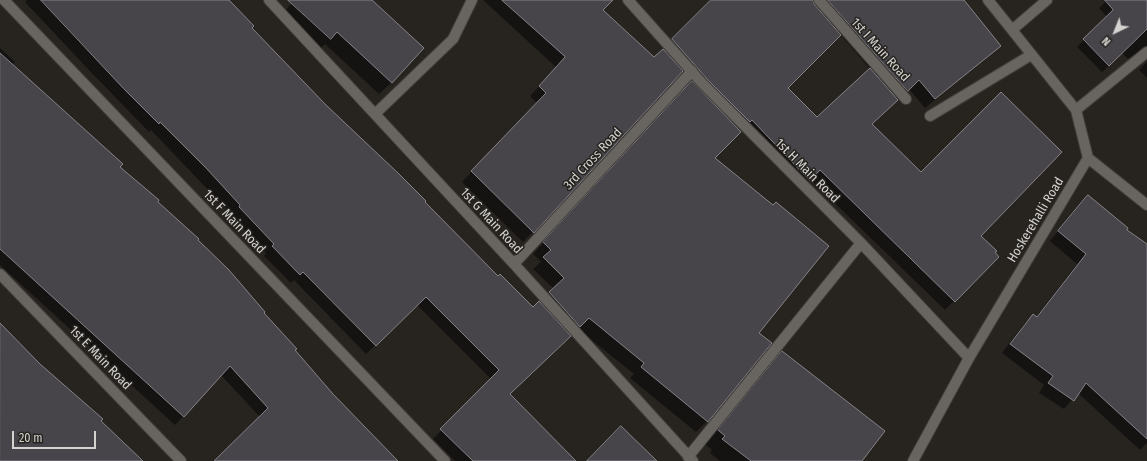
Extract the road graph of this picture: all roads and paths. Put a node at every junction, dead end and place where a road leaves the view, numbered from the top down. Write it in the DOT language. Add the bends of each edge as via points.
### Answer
graph roads {
  1 [pos="4,0"];
  2 [pos="269,0"];
  3 [pos="472,0"];
  4 [pos="628,0"];
  5 [pos="818,0"];
  6 [pos="988,0"];
  7 [pos="1047,0"];
  8 [pos="1012,30"];
  9 [pos="1147,52"];
  10 [pos="1031,55"];
  11 [pos="692,71"];
  12 [pos="906,99"];
  13 [pos="1076,110"];
  14 [pos="375,114"];
  15 [pos="930,116"];
  16 [pos="1088,158"];
  17 [pos="1145,200"];
  18 [pos="860,243"];
  19 [pos="514,264"];
  20 [pos="0,274"];
  21 [pos="969,358"];
  22 [pos="690,459"];
  23 [pos="181,461"];
  24 [pos="444,461"];
  25 [pos="913,461"];
  1 -- 24 [label="street, 1st F Main Road"];
  2 -- 14 [label="street, 1st G Main Road"];
  3 -- 14 [label="street" via="453,40"];
  4 -- 11 [label="street, 1st H Main Road"];
  5 -- 12 [label="street, 1st I Main Road"];
  6 -- 8 [label="street"];
  7 -- 8 [label="street"];
  8 -- 10 [label="street"];
  9 -- 13 [label="street"];
  10 -- 13 [label="street"];
  10 -- 15 [label="street"];
  11 -- 18 [label="street, 1st H Main Road"];
  11 -- 19 [label="street, 3rd Cross Road"];
  13 -- 16 [label="street"];
  14 -- 19 [label="street, 1st G Main Road"];
  16 -- 17 [label="street"];
  16 -- 21 [label="street, Hoskerehalli Road"];
  18 -- 21 [label="street, 1st H Main Road"];
  18 -- 22 [label="street"];
  19 -- 22 [label="street, 1st G Main Road"];
  20 -- 23 [label="street, 1st E Main Road"];
  21 -- 25 [label="street, Hoskerehalli Road"];
}
